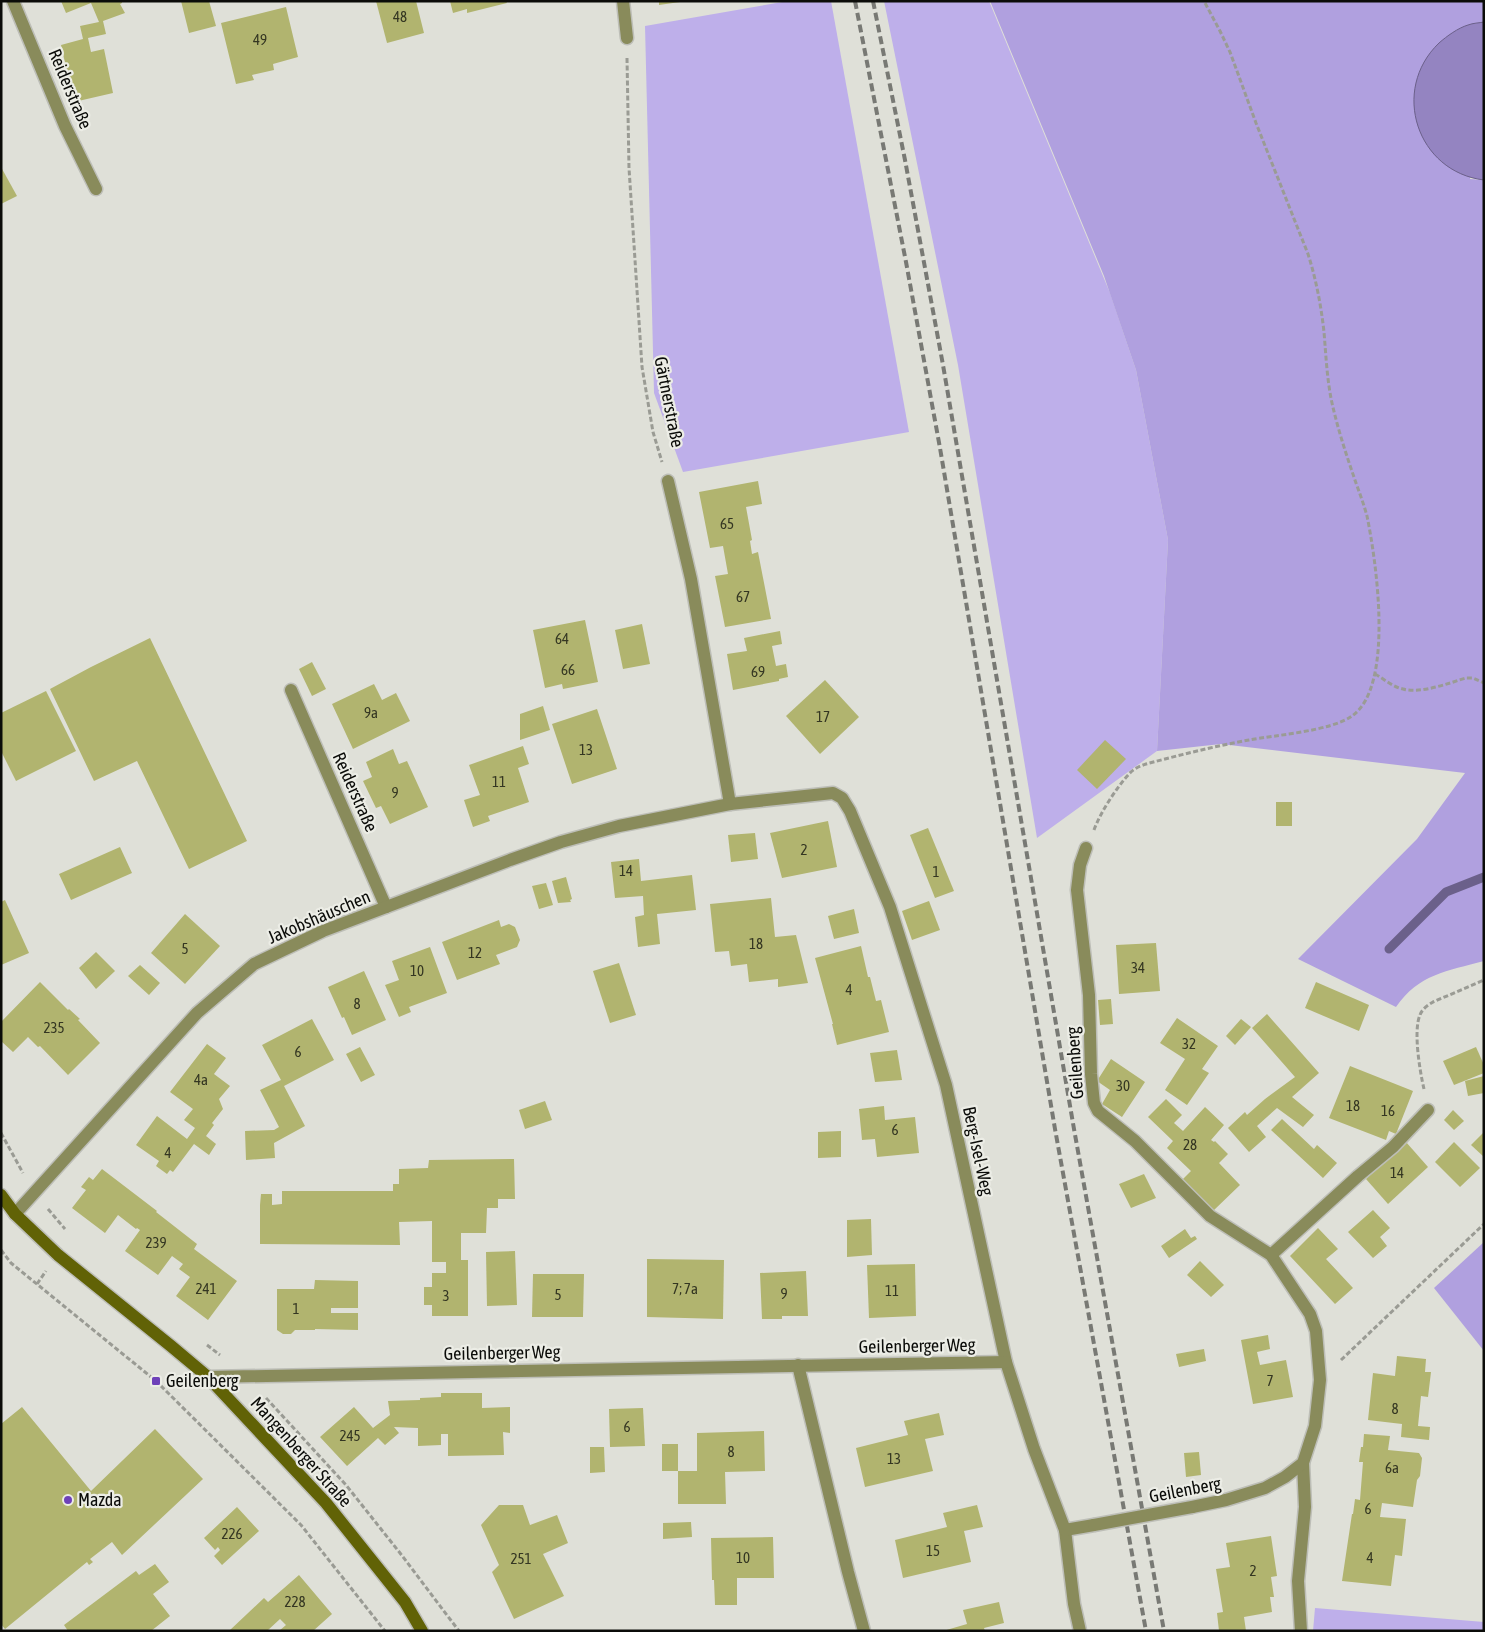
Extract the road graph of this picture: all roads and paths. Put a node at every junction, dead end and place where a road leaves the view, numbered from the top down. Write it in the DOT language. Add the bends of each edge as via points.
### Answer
graph roads {
  1 [pos="13,1"];
  2 [pos="623,1"];
  3 [pos="1204,1"];
  4 [pos="627,38"];
  5 [pos="96,190"];
  6 [pos="668,481"];
  7 [pos="1375,674"];
  8 [pos="1484,683"];
  9 [pos="291,690"];
  10 [pos="730,804"];
  11 [pos="1086,848"];
  12 [pos="386,907"];
  13 [pos="1484,980"];
  14 [pos="1428,1110"];
  15 [pos="1,1195"];
  16 [pos="15,1214"];
  17 [pos="1484,1224"];
  18 [pos="1,1250"];
  19 [pos="1271,1256"];
  20 [pos="1006,1362"];
  21 [pos="798,1365"];
  22 [pos="208,1377"];
  23 [pos="1320,1380"];
  24 [pos="1303,1463"];
  25 [pos="1065,1530"];
  26 [pos="385,1631"];
  27 [pos="422,1631"];
  28 [pos="864,1631"];
  29 [pos="1080,1631"];
  30 [pos="1301,1631"];
  1 -- 5 [label="street, Reiderstraße" via="65,126"];
  2 -- 4 [label="street"];
  3 -- 7 [label="path" via="1230,52 1314,271 1331,402 1366,514 1375,569 1379,627"];
  4 -- 6 [label="path, Gärtnerstraße" via="629,168 642,367 653,432"];
  6 -- 10 [label="street" via="691,579"];
  7 -- 8 [label="path" via="1411,691 1466,678"];
  7 -- 11 [label="path" via="1362,705 1343,722 1239,742 1136,768 1108,803"];
  9 -- 12 [label="street, Reiderstraße"];
  10 -- 12 [label="street, Jakobshäuschen" via="619,826 562,842"];
  10 -- 20 [label="street, Berg-Isel-Weg" via="833,793 842,798 850,811 890,907 946,1085"];
  11 -- 19 [label="street, Geilenberg" via="1077,890 1089,995 1094,1103 1098,1111 1135,1141 1210,1216"];
  12 -- 16 [label="street, Jakobshäuschen" via="254,964 197,1013"];
  13 -- 14 [label="path" via="1433,1002 1420,1014 1417,1031"];
  14 -- 19 [label="street" via="1393,1148"];
  15 -- 16 [label="main road, Mangenberger Straße"];
  16 -- 22 [label="main road, Mangenberger Straße" via="58,1255"];
  17 -- 23 [label="path"];
  18 -- 26 [label="path" via="11,1263 156,1381 301,1525"];
  19 -- 23 [label="street, Geilenberg" via="1310,1314 1316,1331"];
  20 -- 21 [label="street, Geilenberger Weg"];
  20 -- 25 [label="street, Berg-Isel-Weg"];
  21 -- 22 [label="street, Geilenberger Weg"];
  21 -- 28 [label="street"];
  22 -- 27 [label="main road, Mangenberger Straße" via="326,1503 405,1602"];
  23 -- 24 [label="street, Geilenberg" via="1315,1426"];
  24 -- 25 [label="street, Geilenberg, bridge" via="1265,1488 1226,1500"];
  24 -- 30 [label="street, Geilenberg" via="1305,1507 1298,1581"];
  25 -- 29 [label="street, Berg-Isel-Weg"];
}
